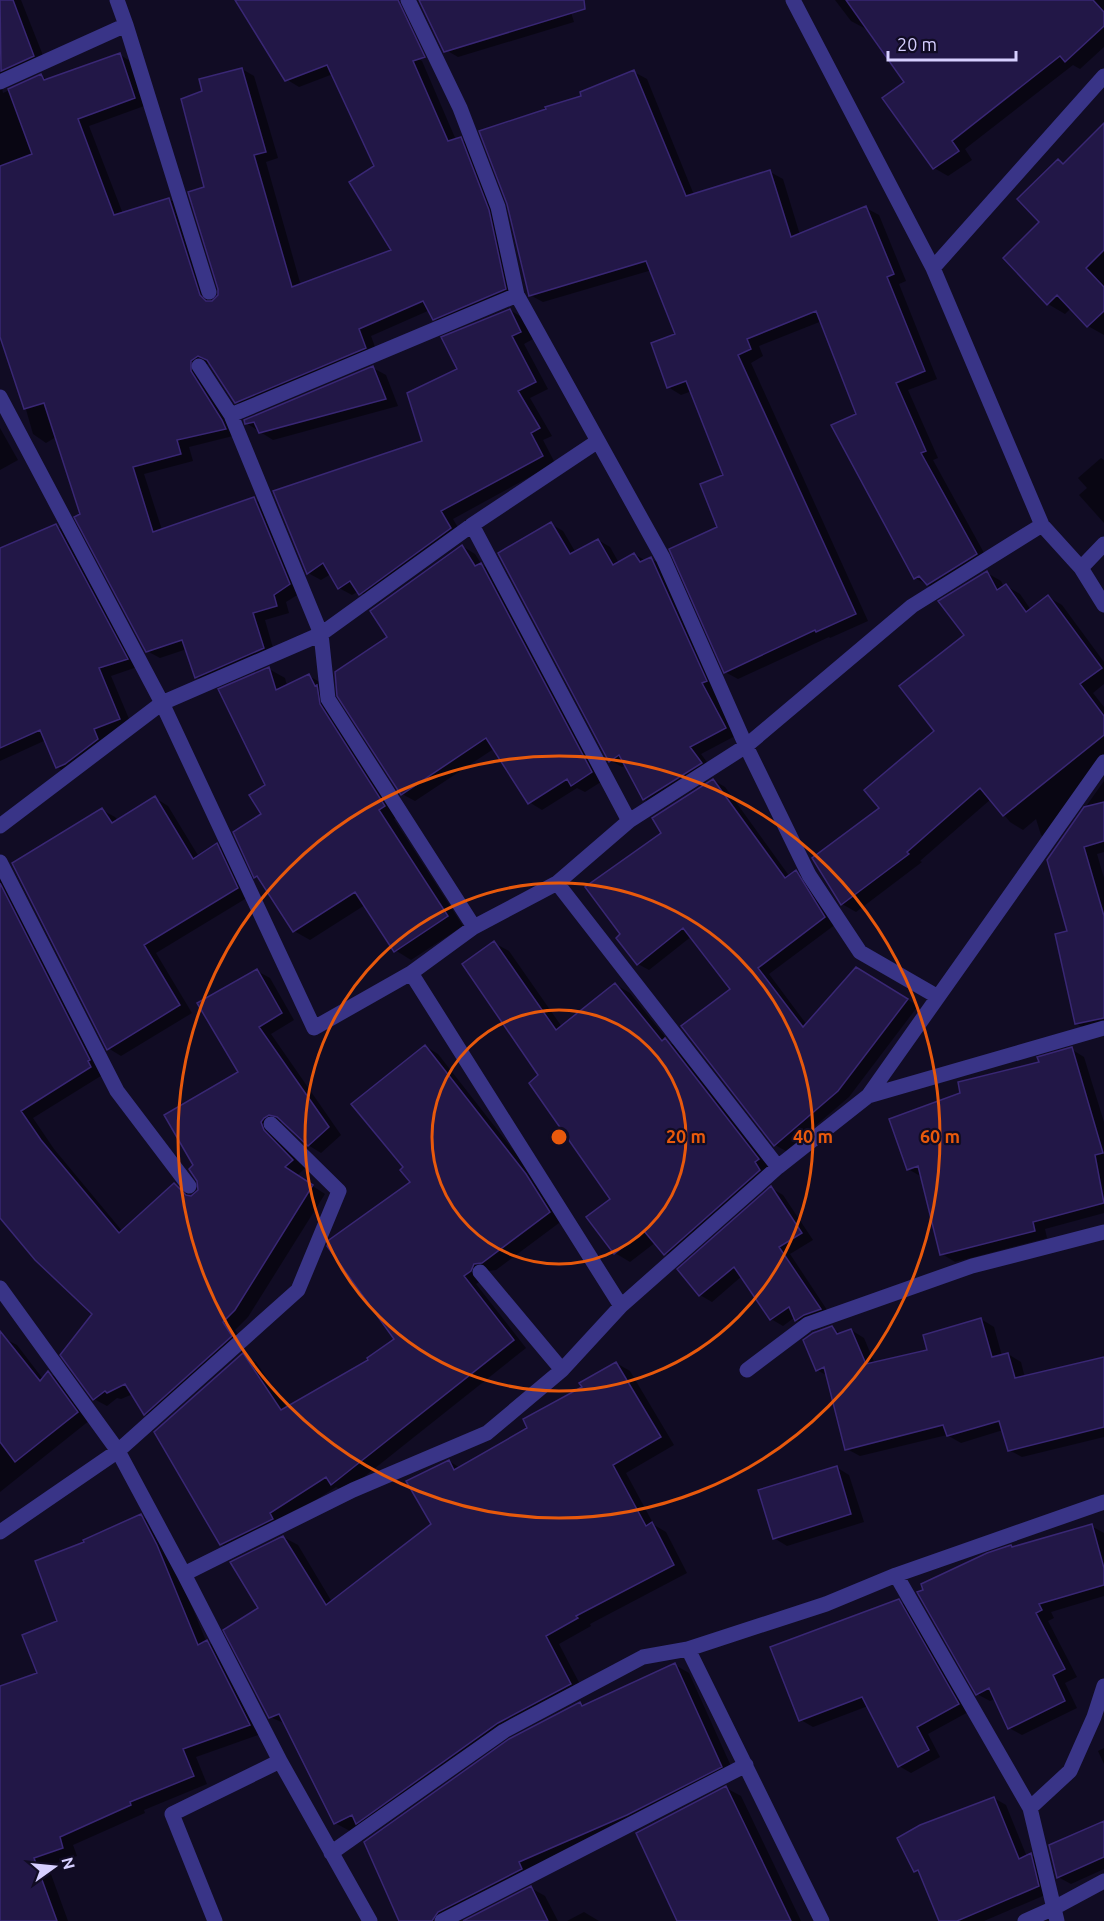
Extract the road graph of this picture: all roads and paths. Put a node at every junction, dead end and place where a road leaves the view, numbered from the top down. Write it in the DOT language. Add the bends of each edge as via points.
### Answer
graph roads {
  1 [pos="117,0"];
  2 [pos="408,0"];
  3 [pos="793,0"];
  4 [pos="126,25"];
  5 [pos="1104,76"];
  6 [pos="0,82"];
  7 [pos="933,268"];
  8 [pos="209,292"];
  9 [pos="517,295"];
  10 [pos="199,366"];
  11 [pos="0,397"];
  12 [pos="231,415"];
  13 [pos="598,441"];
  14 [pos="472,525"];
  15 [pos="1042,525"];
  16 [pos="1104,544"];
  17 [pos="1081,568"];
  18 [pos="1104,605"];
  19 [pos="321,634"];
  20 [pos="162,703"];
  21 [pos="746,746"];
  22 [pos="1104,762"];
  23 [pos="629,821"];
  24 [pos="0,826"];
  25 [pos="0,862"];
  26 [pos="557,883"];
  27 [pos="474,927"];
  28 [pos="411,973"];
  29 [pos="938,997"];
  30 [pos="1104,1028"];
  31 [pos="868,1096"];
  32 [pos="271,1124"];
  33 [pos="778,1167"];
  34 [pos="189,1186"];
  35 [pos="1104,1232"];
  36 [pos="480,1272"];
  37 [pos="0,1288"];
  38 [pos="621,1306"];
  39 [pos="562,1370"];
  40 [pos="747,1370"];
  41 [pos="118,1451"];
  42 [pos="1104,1502"];
  43 [pos="0,1532"];
  44 [pos="184,1574"];
  45 [pos="896,1575"];
  46 [pos="688,1649"];
  47 [pos="1104,1686"];
  48 [pos="280,1761"];
  49 [pos="746,1765"];
  50 [pos="1030,1808"];
  51 [pos="331,1853"];
  52 [pos="1104,1881"];
  53 [pos="1056,1915"];
  54 [pos="215,1921"];
  55 [pos="370,1921"];
  56 [pos="442,1921"];
  57 [pos="822,1921"];
  58 [pos="1025,1921"];
  1 -- 4 [label="street"];
  2 -- 9 [label="street" via="460,108 498,207"];
  3 -- 7 [label="street"];
  4 -- 6 [label="street"];
  4 -- 8 [label="street"];
  5 -- 7 [label="street"];
  7 -- 15 [label="street"];
  9 -- 12 [label="street"];
  9 -- 13 [label="street"];
  10 -- 12 [label="street"];
  11 -- 20 [label="street"];
  12 -- 19 [label="street"];
  13 -- 14 [label="street"];
  13 -- 21 [label="street" via="663,558"];
  14 -- 19 [label="street"];
  14 -- 23 [label="street"];
  15 -- 17 [label="street"];
  15 -- 21 [label="street" via="912,606"];
  16 -- 17 [label="street"];
  17 -- 18 [label="street"];
  19 -- 20 [label="street"];
  19 -- 27 [label="street" via="328,699"];
  20 -- 24 [label="street"];
  20 -- 28 [label="street" via="314,1028"];
  21 -- 23 [label="street"];
  21 -- 29 [label="street" via="809,875 860,952"];
  22 -- 29 [label="street"];
  23 -- 26 [label="street"];
  25 -- 34 [label="street" via="117,1090"];
  26 -- 27 [label="street"];
  26 -- 33 [label="street"];
  27 -- 28 [label="street"];
  28 -- 38 [label="street"];
  29 -- 31 [label="street"];
  30 -- 31 [label="street"];
  31 -- 33 [label="street"];
  32 -- 41 [label="street" via="339,1191 298,1290"];
  33 -- 38 [label="street"];
  35 -- 40 [label="street" via="972,1266 808,1324"];
  36 -- 39 [label="street"];
  37 -- 41 [label="street"];
  38 -- 39 [label="street"];
  39 -- 44 [label="street" via="487,1433 352,1490"];
  41 -- 43 [label="street"];
  41 -- 44 [label="street"];
  42 -- 45 [label="street"];
  44 -- 48 [label="street"];
  45 -- 46 [label="street" via="826,1604"];
  45 -- 50 [label="street"];
  46 -- 49 [label="street"];
  46 -- 51 [label="street" via="643,1657 504,1731"];
  47 -- 50 [label="street" via="1095,1717 1070,1771"];
  48 -- 51 [label="street"];
  48 -- 54 [label="street" via="171,1814"];
  49 -- 56 [label="street"];
  49 -- 57 [label="street"];
  50 -- 53 [label="street"];
  51 -- 55 [label="street"];
  52 -- 53 [label="street"];
  53 -- 58 [label="street"];
}
